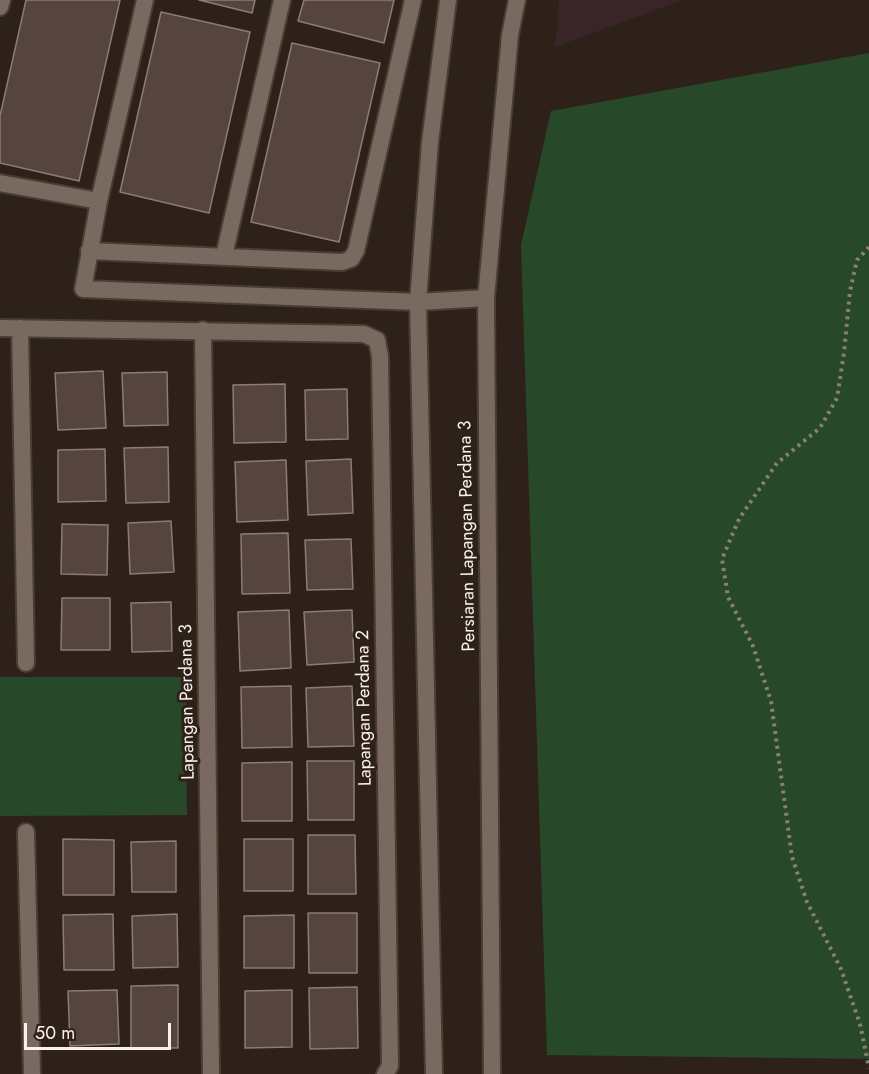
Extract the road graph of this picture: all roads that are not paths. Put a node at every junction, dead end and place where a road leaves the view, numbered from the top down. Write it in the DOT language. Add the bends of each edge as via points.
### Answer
graph roads {
  1 [pos="2,0"];
  2 [pos="145,0"];
  3 [pos="282,0"];
  4 [pos="413,0"];
  5 [pos="448,0"];
  6 [pos="517,0"];
  7 [pos="0,7"];
  8 [pos="0,183"];
  9 [pos="99,201"];
  10 [pos="89,251"];
  11 [pos="224,256"];
  12 [pos="486,298"];
  13 [pos="418,302"];
  14 [pos="0,328"];
  15 [pos="20,328"];
  16 [pos="203,330"];
  17 [pos="26,663"];
  18 [pos="26,832"];
  19 [pos="32,1074"];
  20 [pos="211,1074"];
  21 [pos="385,1074"];
  22 [pos="434,1074"];
  23 [pos="492,1074"];
  1 -- 7 [label="street"];
  2 -- 9 [label="street"];
  3 -- 11 [label="street"];
  4 -- 11 [label="street" via="354,255 347,262"];
  5 -- 13 [label="street" via="430,142"];
  6 -- 12 [label="street, Persiaran Lapangan Perdana 3" via="510,35"];
  8 -- 9 [label="street"];
  9 -- 10 [label="street"];
  10 -- 11 [label="street"];
  10 -- 13 [label="street" via="83,289"];
  12 -- 13 [label="street"];
  12 -- 23 [label="street, Persiaran Lapangan Perdana 3"];
  13 -- 22 [label="street"];
  14 -- 15 [label="street"];
  15 -- 16 [label="street"];
  15 -- 17 [label="street"];
  16 -- 20 [label="street, Lapangan Perdana 3"];
  16 -- 21 [label="street, Lapangan Perdana 2" via="364,334 377,340 390,1066"];
  18 -- 19 [label="street"];
}
